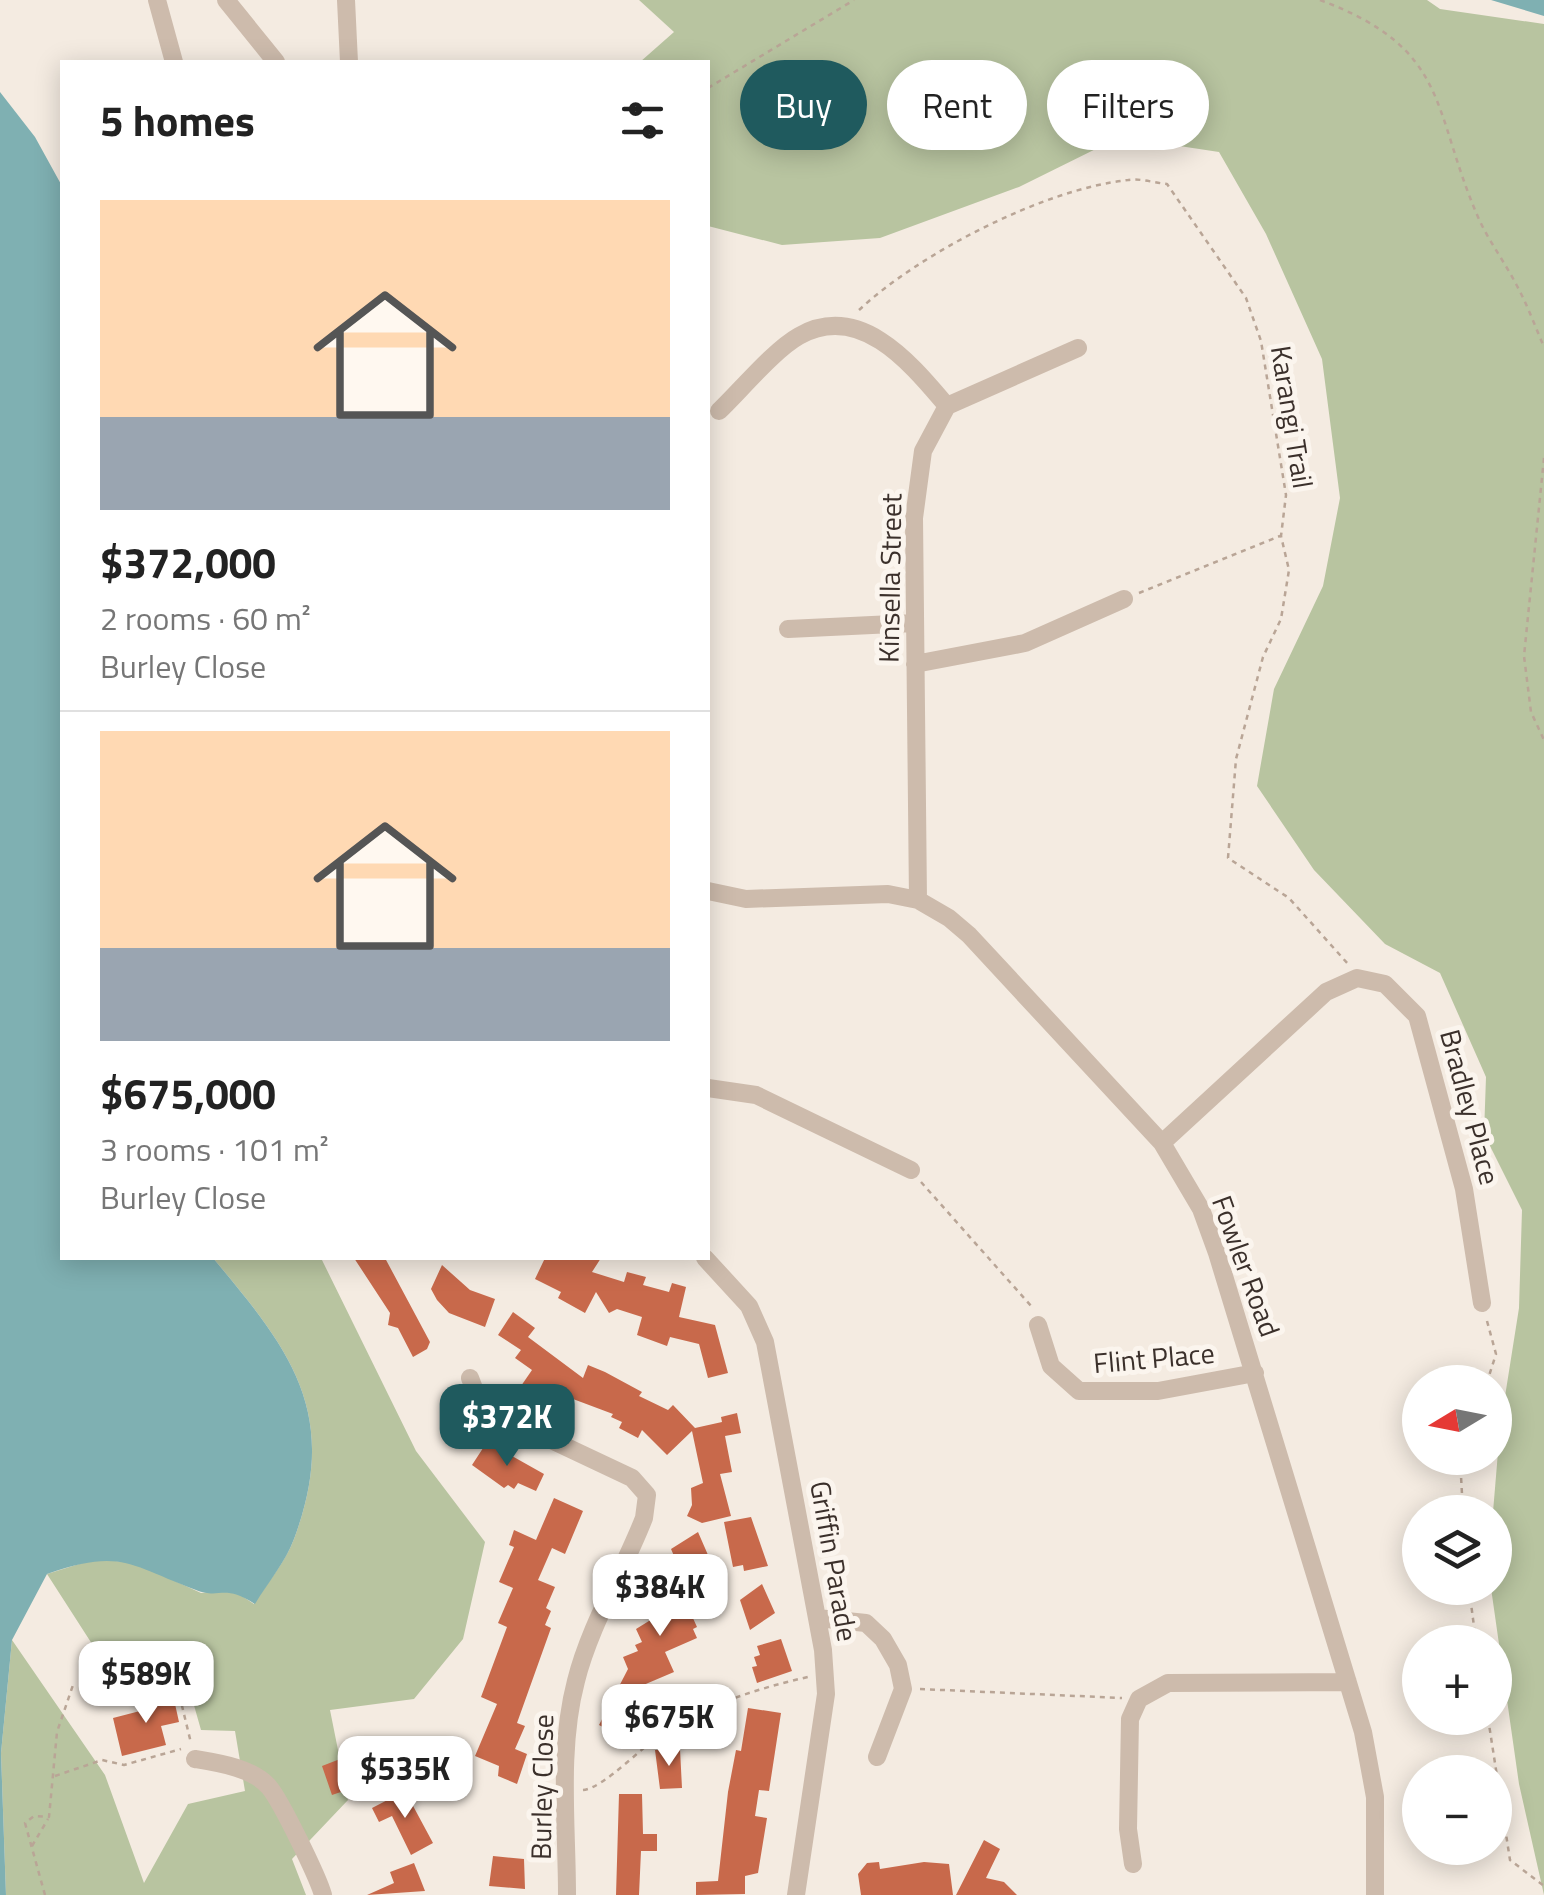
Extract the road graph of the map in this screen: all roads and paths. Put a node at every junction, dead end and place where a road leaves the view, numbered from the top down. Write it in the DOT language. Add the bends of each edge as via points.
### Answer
graph roads {
  1 [pos="158,0"];
  2 [pos="226,0"];
  3 [pos="346,0"];
  4 [pos="854,0"];
  5 [pos="1320,0"];
  6 [pos="173,60"];
  7 [pos="274,60"];
  8 [pos="349,60"];
  9 [pos="710,87"];
  10 [pos="843,324"];
  11 [pos="1544,346"];
  12 [pos="1078,348"];
  13 [pos="947,406"];
  14 [pos="719,411"];
  15 [pos="1544,458"];
  16 [pos="1281,536"];
  17 [pos="1124,599"];
  18 [pos="914,623"];
  19 [pos="788,629"];
  20 [pos="915,664"];
  21 [pos="1544,740"];
  22 [pos="710,890"];
  23 [pos="918,900"];
  24 [pos="1357,978"];
  25 [pos="710,1088"];
  26 [pos="1162,1144"];
  27 [pos="910,1170"];
  28 [pos="707,1260"];
  29 [pos="1482,1303"];
  30 [pos="1038,1326"];
  31 [pos="1493,1365"];
  32 [pos="1255,1373"];
  33 [pos="470,1378"];
  34 [pos="818,1618"];
  35 [pos="792,1681"];
  36 [pos="1348,1682"];
  37 [pos="73,1686"];
  38 [pos="135,1686"];
  39 [pos="903,1688"];
  40 [pos="1139,1699"];
  41 [pos="1491,1735"];
  42 [pos="877,1757"];
  43 [pos="195,1759"];
  44 [pos="55,1776"];
  45 [pos="566,1792"];
  46 [pos="49,1817"];
  47 [pos="32,1848"];
  48 [pos="1132,1864"];
  49 [pos="1544,1886"];
  50 [pos="45,1895"];
  51 [pos="322,1895"];
  52 [pos="568,1895"];
  53 [pos="796,1895"];
  54 [pos="1375,1895"];
  1 -- 6 [label="street"];
  2 -- 7 [label="street"];
  3 -- 8 [label="street"];
  4 -- 9 [label="path"];
  5 -- 11 [label="path" via="1361,15 1407,51 1437,92 1478,217"];
  10 -- 13 [label="street" via="900,350"];
  10 -- 14 [label="street" via="799,336"];
  10 -- 16 [label="path, Karangi Trail" via="923,259 963,236 1130,179 1166,184 1246,298 1260,341 1286,495"];
  12 -- 13 [label="street"];
  13 -- 18 [label="street, Kinsella Street" via="923,451 914,518"];
  15 -- 21 [label="path" via="1524,656 1531,712"];
  16 -- 17 [label="path"];
  16 -- 24 [label="path, Karangi Trail" via="1290,570 1282,619 1263,656 1236,759 1228,858 1288,898"];
  17 -- 20 [label="street" via="1025,643"];
  18 -- 19 [label="street"];
  18 -- 20 [label="street, Kinsella Street"];
  20 -- 23 [label="street, Kinsella Street"];
  22 -- 23 [label="street, Fowler Road" via="746,899 855,892"];
  23 -- 26 [label="street, Fowler Road" via="969,935"];
  24 -- 26 [label="street" via="1326,992"];
  24 -- 29 [label="street, Bradley Place" via="1385,984 1416,1016 1464,1189"];
  25 -- 27 [label="street" via="756,1095"];
  26 -- 32 [label="street, Fowler Road" via="1201,1210"];
  27 -- 30 [label="path" via="1033,1309"];
  28 -- 34 [label="street, Griffin Parade" via="750,1306 765,1342"];
  29 -- 31 [label="path"];
  30 -- 32 [label="street, Flint Place" via="1051,1366 1080,1392 1158,1390"];
  32 -- 36 [label="street, Fowler Road"];
  33 -- 45 [label="street, Burley Close" via="492,1412 632,1478 646,1495 644,1518 577,1676"];
  34 -- 39 [label="street" via="856,1620 876,1630 898,1665"];
  34 -- 53 [label="street, Griffin Parade" via="826,1694"];
  35 -- 45 [label="path" via="710,1708 631,1754 594,1789"];
  36 -- 40 [label="street" via="1168,1683"];
  36 -- 54 [label="street, Fowler Road" via="1371,1768"];
  37 -- 44 [label="path" via="57,1732"];
  38 -- 44 [label="path" via="174,1677 192,1746 124,1765 102,1760"];
  39 -- 40 [label="path"];
  39 -- 42 [label="street"];
  40 -- 48 [label="street" via="1130,1719"];
  41 -- 49 [label="path" via="1510,1860"];
  43 -- 51 [label="street" via="230,1765 269,1786 317,1873"];
  44 -- 46 [label="path"];
  45 -- 52 [label="street, Burley Close"];
  46 -- 47 [label="path"];
  46 -- 47 [label="path" via="25,1823"];
  47 -- 50 [label="path"];
}
